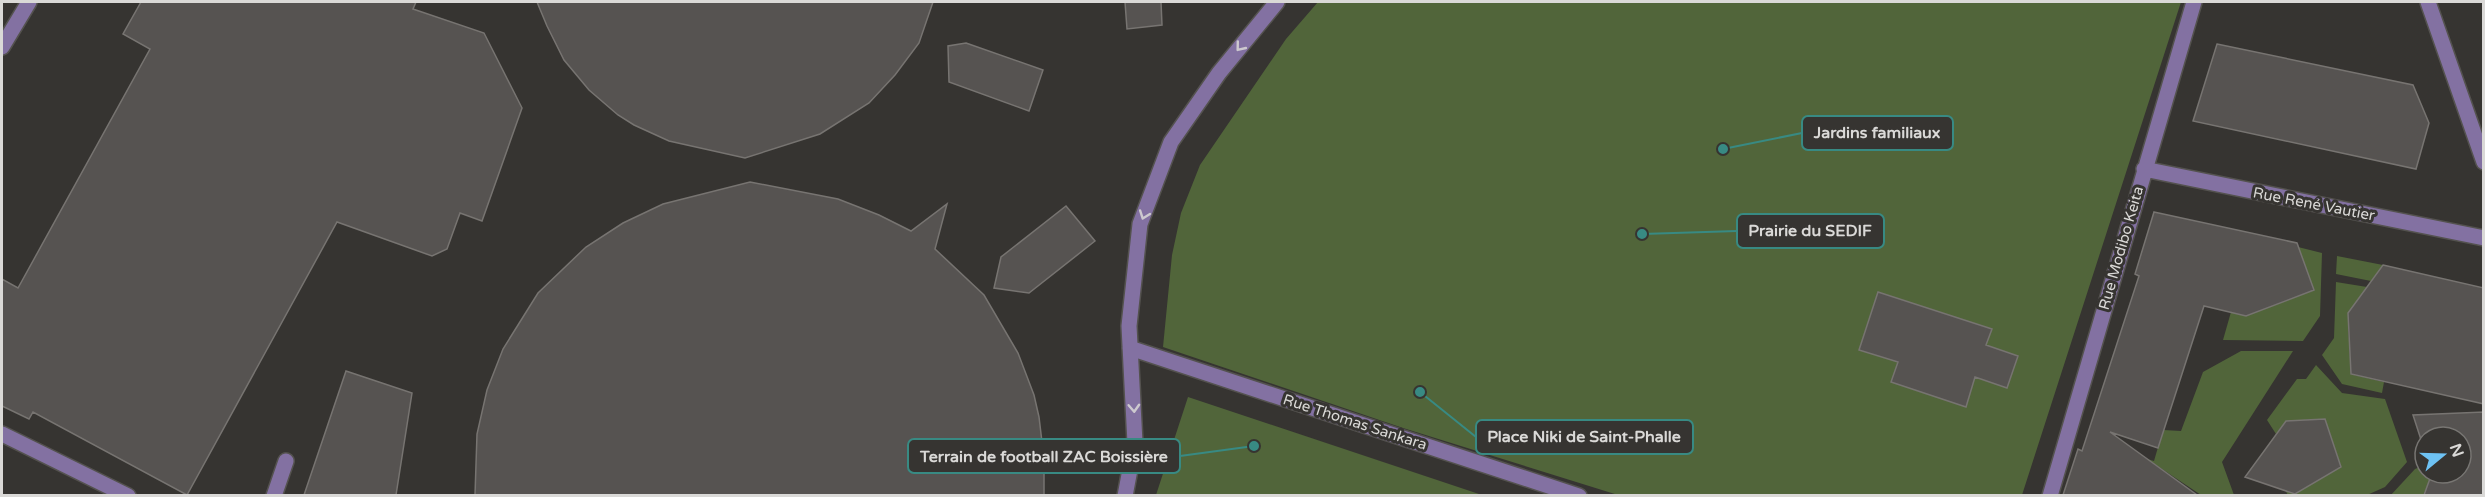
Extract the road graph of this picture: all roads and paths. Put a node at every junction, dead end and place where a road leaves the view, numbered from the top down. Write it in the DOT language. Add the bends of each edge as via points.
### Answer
graph roads {
  1 [pos="29,2"];
  2 [pos="1277,2"];
  3 [pos="2194,2"];
  4 [pos="2428,2"];
  5 [pos="2,47"];
  6 [pos="2484,162"];
  7 [pos="2144,169"];
  8 [pos="2484,238"];
  9 [pos="1130,348"];
  10 [pos="2,434"];
  11 [pos="286,461"];
  12 [pos="128,495"];
  13 [pos="274,495"];
  14 [pos="1125,495"];
  15 [pos="1579,495"];
  16 [pos="2050,495"];
  1 -- 5 [label="street"];
  2 -- 9 [label="street, one-way" via="1219,73 1171,142 1140,224"];
  3 -- 7 [label="street, Rue Modibo Keita"];
  4 -- 6 [label="street"];
  7 -- 8 [label="street, Rue René Vautier"];
  7 -- 16 [label="street, Rue Modibo Keita"];
  9 -- 14 [label="street, one-way" via="1135,443"];
  9 -- 15 [label="street, Rue Thomas Sankara"];
  10 -- 12 [label="street"];
  11 -- 13 [label="street"];
}
